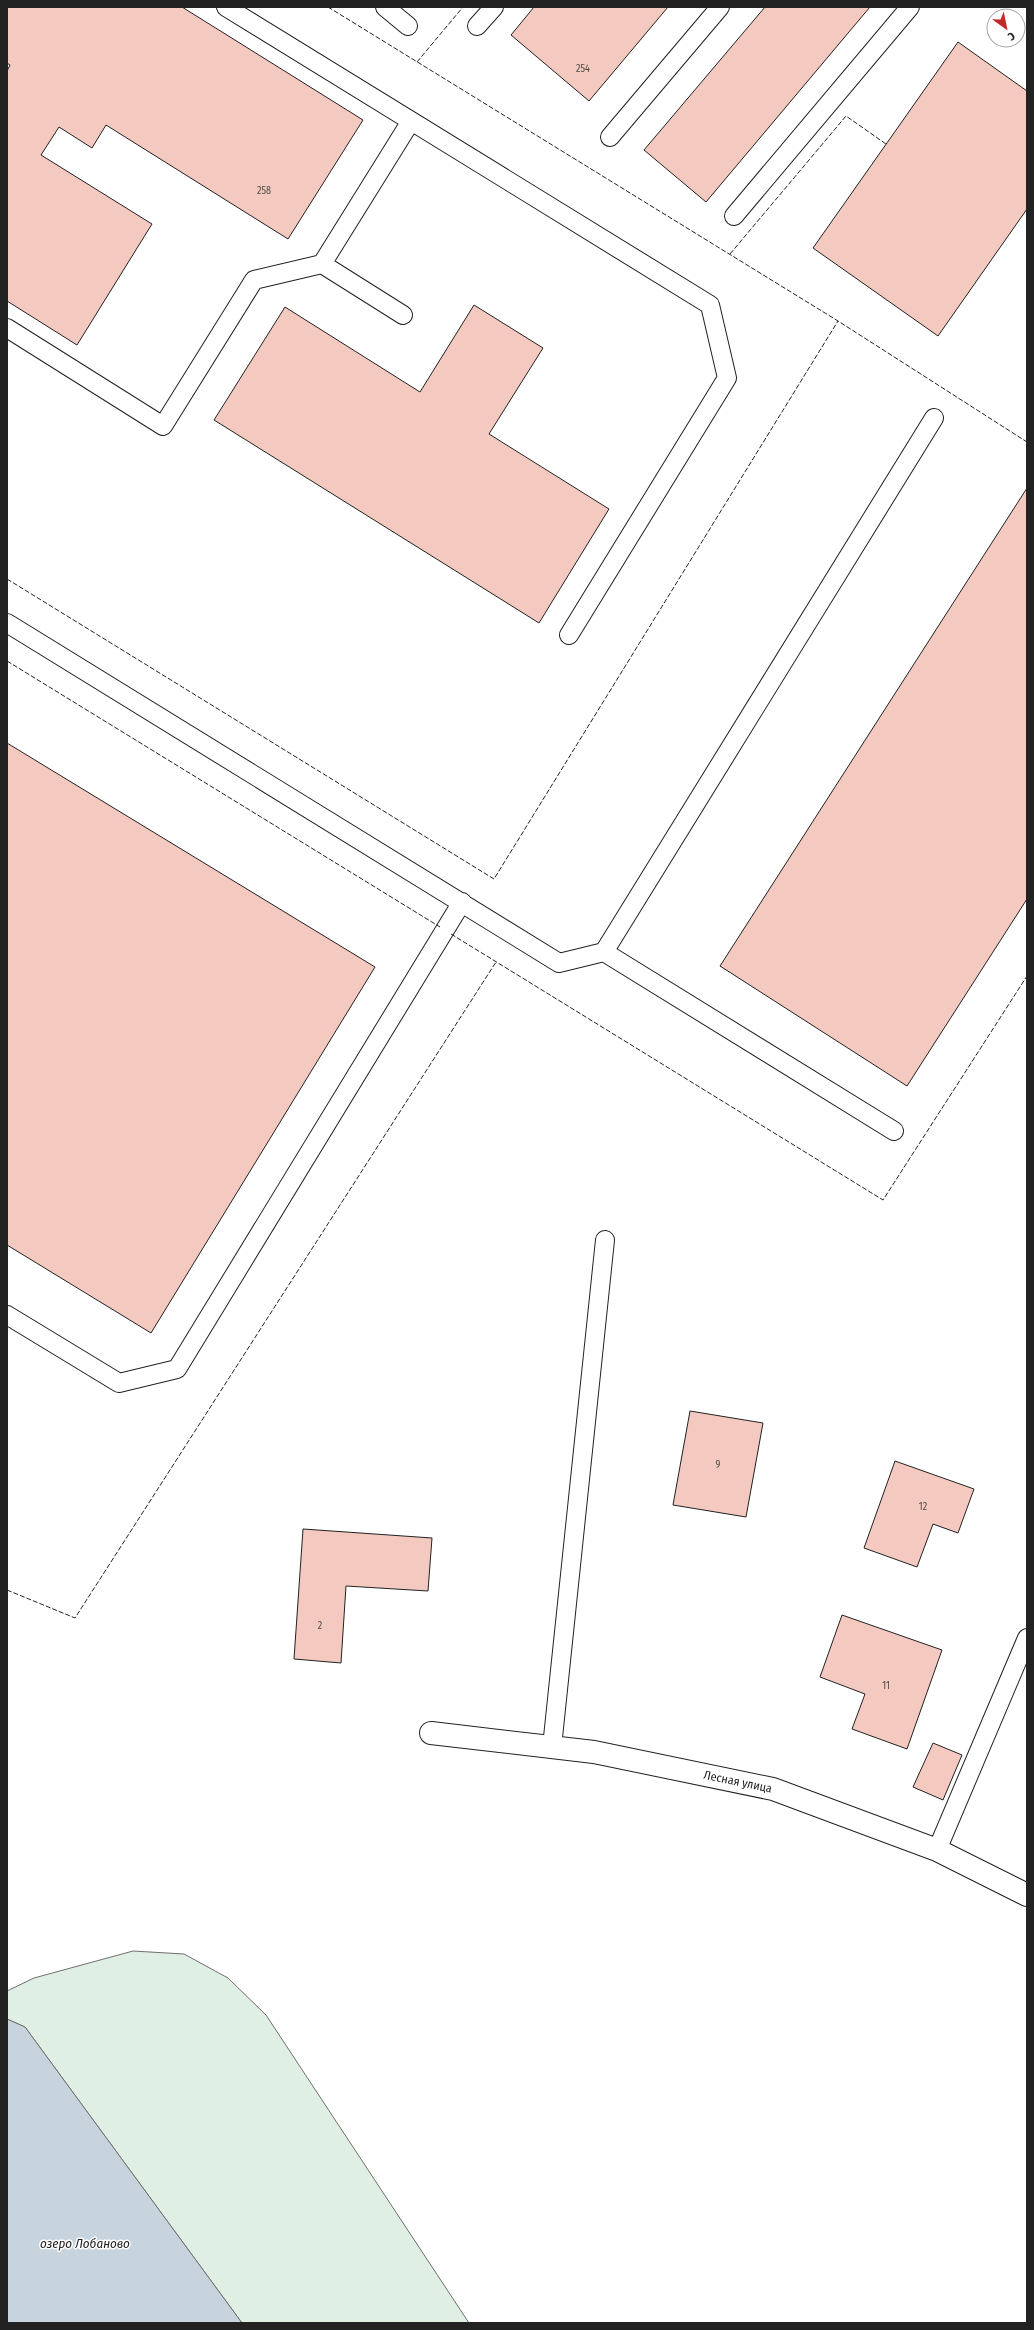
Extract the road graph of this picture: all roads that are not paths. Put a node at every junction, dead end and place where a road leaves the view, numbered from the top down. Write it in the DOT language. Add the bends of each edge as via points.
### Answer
graph roads {
  1 [pos="226,7"];
  2 [pos="385,7"];
  3 [pos="494,7"];
  4 [pos="720,7"];
  5 [pos="910,7"];
  6 [pos="408,26"];
  7 [pos="477,26"];
  8 [pos="412,121"];
  9 [pos="610,137"];
  10 [pos="734,216"];
  11 [pos="322,264"];
  12 [pos="403,315"];
  13 [pos="7,328"];
  14 [pos="934,418"];
  15 [pos="7,623"];
  16 [pos="569,635"];
  17 [pos="462,902"];
  18 [pos="604,952"];
  19 [pos="894,1131"];
  20 [pos="605,1240"];
  21 [pos="7,1315"];
  22 [pos="1027,1638"];
  23 [pos="431,1733"];
  24 [pos="552,1747"];
  25 [pos="937,1850"];
  26 [pos="1027,1896"];
  1 -- 8 [label="lane"];
  2 -- 6 [label="lane"];
  3 -- 7 [label="lane"];
  4 -- 9 [label="lane"];
  5 -- 10 [label="lane"];
  8 -- 11 [label="lane"];
  8 -- 16 [label="lane" via="710,305 727,378"];
  11 -- 12 [label="lane"];
  11 -- 13 [label="lane" via="254,280 164,426"];
  14 -- 18 [label="lane"];
  15 -- 17 [label="lane"];
  17 -- 18 [label="lane" via="559,963"];
  17 -- 21 [label="lane" via="177,1369 119,1383"];
  18 -- 19 [label="lane"];
  20 -- 24 [label="lane"];
  22 -- 25 [label="lane"];
  23 -- 24 [label="street, Лесная улица"];
  24 -- 25 [label="street, Лесная улица" via="594,1752 773,1789"];
  25 -- 26 [label="street, Лесная улица"];
}
